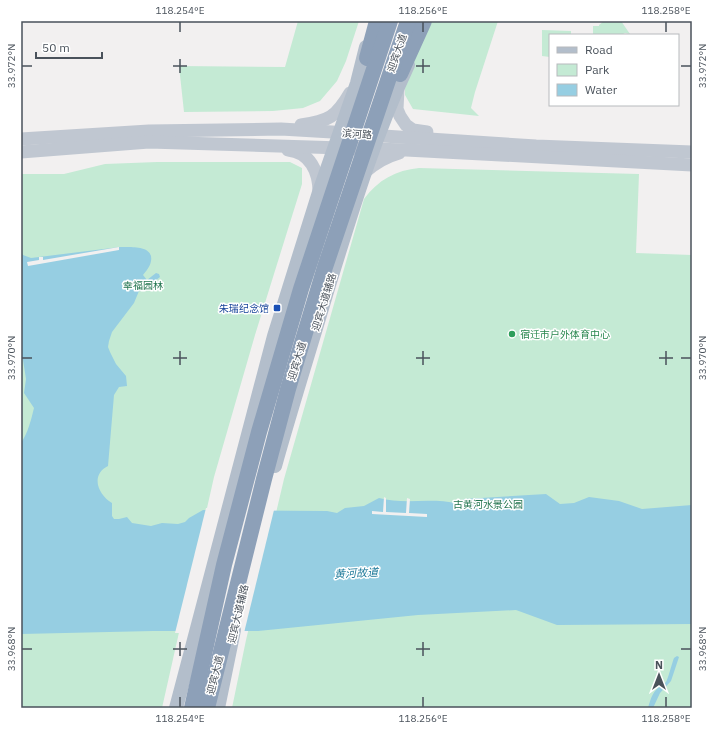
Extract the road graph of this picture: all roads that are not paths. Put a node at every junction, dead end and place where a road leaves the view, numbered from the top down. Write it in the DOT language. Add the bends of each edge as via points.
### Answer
graph roads {
  1 [pos="372,21"];
  2 [pos="376,21"];
  3 [pos="390,21"];
  4 [pos="408,21"];
  5 [pos="424,21"];
  6 [pos="428,21"];
  7 [pos="357,83"];
  8 [pos="399,83"];
  9 [pos="280,129"];
  10 [pos="339,133"];
  11 [pos="379,136"];
  12 [pos="21,139"];
  13 [pos="144,142"];
  14 [pos="566,147"];
  15 [pos="334,148"];
  16 [pos="373,149"];
  17 [pos="406,150"];
  18 [pos="21,152"];
  19 [pos="692,152"];
  20 [pos="692,165"];
  21 [pos="362,170"];
  22 [pos="319,193"];
  23 [pos="301,289"];
  24 [pos="224,565"];
  25 [pos="224,654"];
  26 [pos="176,708"];
  27 [pos="182,708"];
  28 [pos="192,708"];
  29 [pos="207,708"];
  30 [pos="212,708"];
  31 [pos="218,708"];
  1 -- 7 [label="main road"];
  2 -- 23 [label="highway" via="360,87 323,198"];
  3 -- 23 [label="highway, 迎宾大道"];
  4 -- 21 [label="highway, 迎宾大道"];
  5 -- 21 [label="highway"];
  6 -- 8 [label="main road, 迎宾大道辅路"];
  7 -- 9 [label="main road" via="339,110 328,119"];
  7 -- 10 [label="main road"];
  8 -- 11 [label="main road, 迎宾大道辅路"];
  8 -- 14 [label="main road" via="397,109 413,130"];
  9 -- 10 [label="main road, 滨河路"];
  9 -- 12 [label="main road, 滨河路" via="149,131"];
  10 -- 11 [label="main road, 滨河路"];
  10 -- 15 [label="main road"];
  11 -- 14 [label="main road, 滨河路"];
  11 -- 16 [label="main road, 迎宾大道辅路"];
  13 -- 15 [label="main road, 滨河路"];
  13 -- 18 [label="main road, 滨河路"];
  13 -- 22 [label="main road" via="211,148 293,150 301,153 314,167 319,180"];
  14 -- 19 [label="main road, 滨河路"];
  15 -- 16 [label="main road, 滨河路"];
  15 -- 22 [label="main road"];
  16 -- 17 [label="main road, 滨河路"];
  16 -- 21 [label="main road, 迎宾大道辅路"];
  17 -- 20 [label="main road, 滨河路"];
  17 -- 21 [label="main road"];
  21 -- 25 [label="main road, 迎宾大道辅路" via="293,404"];
  21 -- 25 [label="highway, 迎宾大道" via="326,267 288,389"];
  22 -- 26 [label="main road" via="274,336"];
  23 -- 24 [label="highway, 迎宾大道" via="259,432"];
  24 -- 27 [label="highway" via="197,644"];
  24 -- 28 [label="highway, 迎宾大道"];
  25 -- 29 [label="highway, 迎宾大道"];
  25 -- 30 [label="highway"];
  25 -- 31 [label="main road, 迎宾大道辅路"];
}
